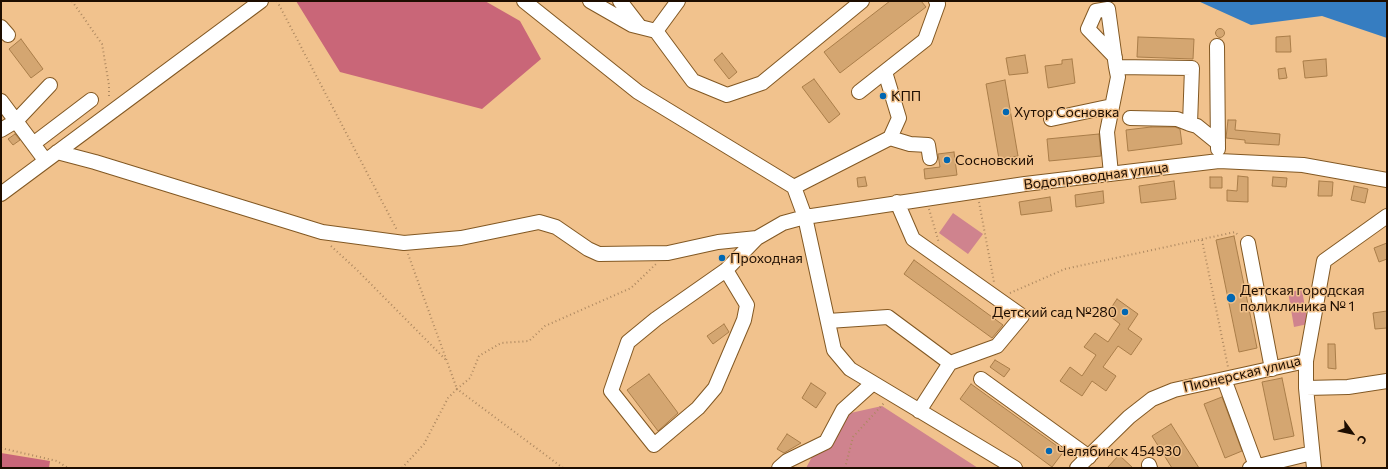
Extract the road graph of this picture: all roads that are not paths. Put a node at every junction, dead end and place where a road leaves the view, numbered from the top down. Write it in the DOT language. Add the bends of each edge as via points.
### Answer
graph roads {
  1 [pos="261,1"];
  2 [pos="524,1"];
  3 [pos="590,1"];
  4 [pos="620,1"];
  5 [pos="678,1"];
  6 [pos="862,1"];
  7 [pos="936,1"];
  8 [pos="640,27"];
  9 [pos="656,31"];
  10 [pos="1217,46"];
  11 [pos="885,72"];
  12 [pos="50,85"];
  13 [pos="859,92"];
  14 [pos="91,100"];
  15 [pos="1,101"];
  16 [pos="1112,106"];
  17 [pos="1130,118"];
  18 [pos="1051,119"];
  19 [pos="16,121"];
  20 [pos="1190,124"];
  21 [pos="1,130"];
  22 [pos="890,138"];
  23 [pos="1218,143"];
  24 [pos="33,144"];
  25 [pos="57,152"];
  26 [pos="930,158"];
  27 [pos="45,160"];
  28 [pos="1218,161"];
  29 [pos="1110,174"];
  30 [pos="1387,180"];
  31 [pos="794,187"];
  32 [pos="1,194"];
  33 [pos="897,202"];
  34 [pos="1387,216"];
  35 [pos="805,217"];
  36 [pos="757,238"];
  37 [pos="1248,243"];
  38 [pos="726,270"];
  39 [pos="828,321"];
  40 [pos="1306,361"];
  41 [pos="950,363"];
  42 [pos="1272,369"];
  43 [pos="1227,378"];
  44 [pos="980,379"];
  45 [pos="1387,381"];
  46 [pos="873,384"];
  47 [pos="1306,388"];
  48 [pos="919,410"];
  49 [pos="1312,453"];
  50 [pos="1089,457"];
  51 [pos="1253,467"];
  52 [pos="780,468"];
  53 [pos="1015,468"];
  54 [pos="1077,468"];
  55 [pos="1314,468"];
  1 -- 25 [label="street"];
  2 -- 31 [label="street" via="638,92"];
  3 -- 8 [label="street" via="632,26"];
  4 -- 8 [label="street"];
  5 -- 9 [label="street"];
  6 -- 9 [label="street" via="762,83 727,95 693,81"];
  7 -- 11 [label="street" via="938,4 925,40"];
  8 -- 9 [label="street"];
  10 -- 23 [label="street"];
  11 -- 13 [label="street"];
  11 -- 22 [label="street" via="899,118"];
  12 -- 19 [label="street"];
  14 -- 24 [label="street"];
  15 -- 19 [label="street"];
  16 -- 18 [label="street"];
  16 -- 20 [label="street" via="1118,77 1116,62 1192,68"];
  16 -- 29 [label="street" via="1107,132"];
  17 -- 20 [label="street" via="1177,118"];
  19 -- 21 [label="street"];
  19 -- 24 [label="street"];
  20 -- 23 [label="street" via="1197,126"];
  22 -- 26 [label="street" via="910,144 928,145"];
  22 -- 31 [label="street"];
  23 -- 28 [label="street"];
  24 -- 27 [label="street"];
  25 -- 27 [label="street"];
  25 -- 36 [label="street" via="322,232 404,243 461,238 539,222 556,226 599,254 668,253 718,242"];
  27 -- 32 [label="street"];
  28 -- 29 [label="street, Водопроводная улица"];
  28 -- 30 [label="street, Водопроводная улица" via="1303,165"];
  29 -- 33 [label="street, Водопроводная улица"];
  31 -- 35 [label="street"];
  33 -- 35 [label="street, Водопроводная улица"];
  33 -- 41 [label="street" via="913,239 1022,316 997,346"];
  34 -- 40 [label="street, Пионерская улица" via="1324,261"];
  35 -- 36 [label="street, Водопроводная улица" via="783,223"];
  35 -- 39 [label="street"];
  36 -- 38 [label="street"];
  37 -- 42 [label="street"];
  38 -- 38 [label="street" via="747,304 744,320 715,388 698,408 654,445 611,391 628,342"];
  39 -- 41 [label="street" via="888,317"];
  39 -- 46 [label="street" via="834,350 850,370"];
  40 -- 42 [label="street, Пионерская улица"];
  40 -- 47 [label="street"];
  41 -- 48 [label="street"];
  42 -- 43 [label="street, Пионерская улица"];
  43 -- 50 [label="street, Пионерская улица" via="1174,390 1152,399 1124,422"];
  43 -- 51 [label="street"];
  44 -- 50 [label="street"];
  45 -- 47 [label="street" via="1348,387"];
  46 -- 48 [label="street"];
  46 -- 52 [label="street" via="843,410 826,442 787,461"];
  47 -- 49 [label="street"];
  48 -- 53 [label="street"];
  49 -- 51 [label="street"];
  49 -- 55 [label="street"];
  50 -- 54 [label="street, Пионерская улица"];
}
